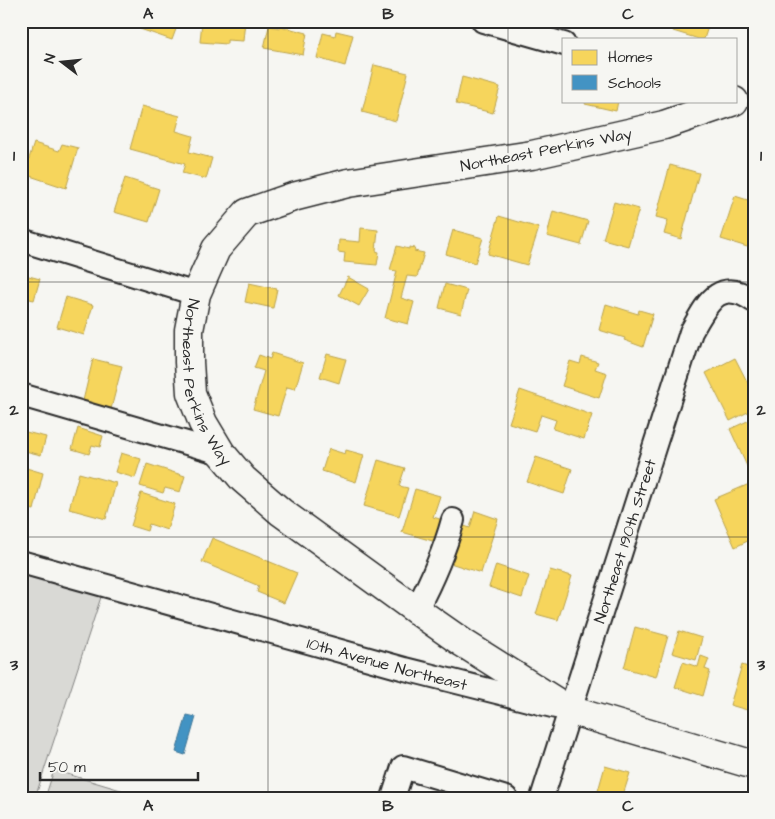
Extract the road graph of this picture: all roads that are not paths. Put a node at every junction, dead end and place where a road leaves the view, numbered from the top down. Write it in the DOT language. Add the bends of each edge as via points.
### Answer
graph roads {
  1 [pos="483,21"];
  2 [pos="562,43"];
  3 [pos="727,102"];
  4 [pos="21,240"];
  5 [pos="196,294"];
  6 [pos="754,301"];
  7 [pos="21,395"];
  8 [pos="221,453"];
  9 [pos="453,520"];
  10 [pos="21,562"];
  11 [pos="416,610"];
  12 [pos="569,710"];
  13 [pos="754,765"];
  14 [pos="393,798"];
  15 [pos="506,798"];
  16 [pos="542,798"];
  1 -- 2 [label="street"];
  3 -- 5 [label="main road, Northeast Perkins Way" via="664,125 532,155 348,183 246,213 216,249"];
  4 -- 5 [label="street"];
  5 -- 8 [label="main road, Northeast Perkins Way" via="189,330 191,392"];
  6 -- 12 [label="street, Northeast 190th Street" via="733,290 722,292 710,301 691,332"];
  7 -- 8 [label="street"];
  8 -- 11 [label="main road, Northeast Perkins Way" via="243,479 281,512"];
  9 -- 11 [label="street" via="437,570"];
  10 -- 12 [label="street, 10th Avenue Northeast" via="405,669"];
  11 -- 12 [label="main road, Northeast Perkins Way" via="463,644"];
  12 -- 13 [label="main road, 10th Avenue Northeast"];
  12 -- 16 [label="street, Northeast 190th Street"];
  14 -- 15 [label="street" via="403,767"];
}
